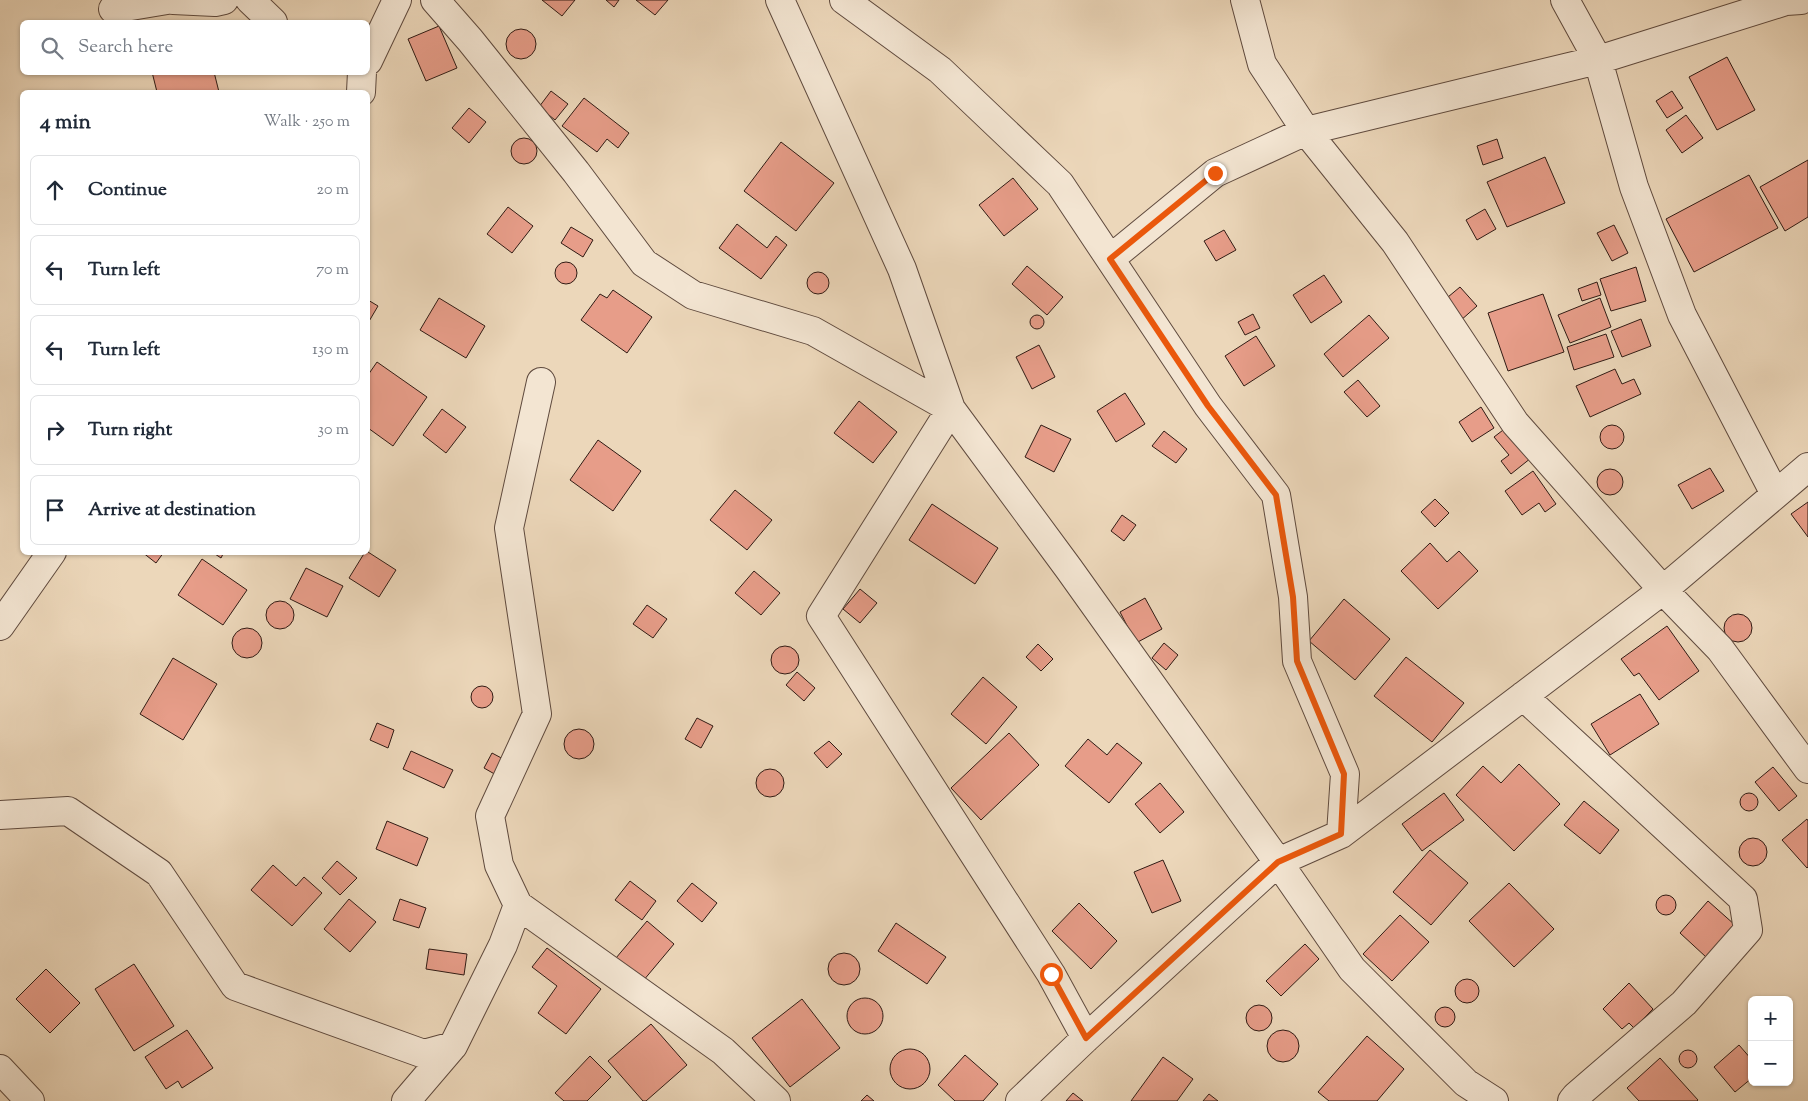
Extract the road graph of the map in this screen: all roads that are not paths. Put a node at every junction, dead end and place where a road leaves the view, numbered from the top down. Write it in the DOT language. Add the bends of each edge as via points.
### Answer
graph roads {
  1 [pos="167,0"];
  2 [pos="173,0"];
  3 [pos="224,0"];
  4 [pos="250,0"];
  5 [pos="397,0"];
  6 [pos="435,0"];
  7 [pos="780,0"];
  8 [pos="844,0"];
  9 [pos="1245,0"];
  10 [pos="1565,0"];
  11 [pos="1801,0"];
  12 [pos="113,8"];
  13 [pos="271,20"];
  14 [pos="370,57"];
  15 [pos="1598,60"];
  16 [pos="1306,130"];
  17 [pos="1110,259"];
  18 [pos="541,382"];
  19 [pos="951,409"];
  20 [pos="1808,467"];
  21 [pos="1775,494"];
  22 [pos="50,555"];
  23 [pos="1663,590"];
  24 [pos="0,626"];
  25 [pos="1523,696"];
  26 [pos="1808,769"];
  27 [pos="0,815"];
  28 [pos="1341,834"];
  29 [pos="1278,862"];
  30 [pos="518,905"];
  31 [pos="1086,1038"];
  32 [pos="454,1046"];
  33 [pos="0,1069"];
  34 [pos="30,1101"];
  35 [pos="406,1101"];
  36 [pos="776,1101"];
  37 [pos="1020,1101"];
  38 [pos="1494,1101"];
  39 [pos="1572,1101"];
  1 -- 12 [label="street"];
  2 -- 3 [label="street"];
  4 -- 13 [label="street"];
  5 -- 14 [label="street"];
  6 -- 19 [label="street" via="576,172 644,263 693,295 813,331"];
  7 -- 19 [label="street" via="902,269"];
  8 -- 17 [label="street" via="940,70 1060,184"];
  9 -- 16 [label="street" via="1262,64"];
  10 -- 15 [label="street"];
  11 -- 15 [label="street"];
  15 -- 16 [label="street"];
  15 -- 21 [label="street" via="1634,187 1682,315"];
  16 -- 17 [label="street" via="1215,173"];
  16 -- 23 [label="street" via="1395,242 1515,423"];
  17 -- 28 [label="street" via="1208,406 1276,495 1293,597 1297,661 1344,774"];
  18 -- 30 [label="street" via="510,528 537,714 490,816 498,865"];
  19 -- 29 [label="street"];
  19 -- 31 [label="street" via="821,616 1051,974"];
  20 -- 21 [label="street"];
  21 -- 23 [label="street"];
  22 -- 24 [label="street"];
  23 -- 25 [label="street"];
  23 -- 26 [label="street" via="1720,649"];
  25 -- 28 [label="street"];
  25 -- 39 [label="street" via="1743,898 1748,930 1684,1003"];
  27 -- 32 [label="street" via="68,811 159,873 235,986 424,1054"];
  28 -- 29 [label="street"];
  29 -- 31 [label="street"];
  29 -- 38 [label="street" via="1352,969 1466,1084"];
  30 -- 32 [label="street" via="503,946"];
  30 -- 36 [label="street" via="723,1050"];
  31 -- 37 [label="street"];
  32 -- 35 [label="street"];
  33 -- 34 [label="street"];
}
